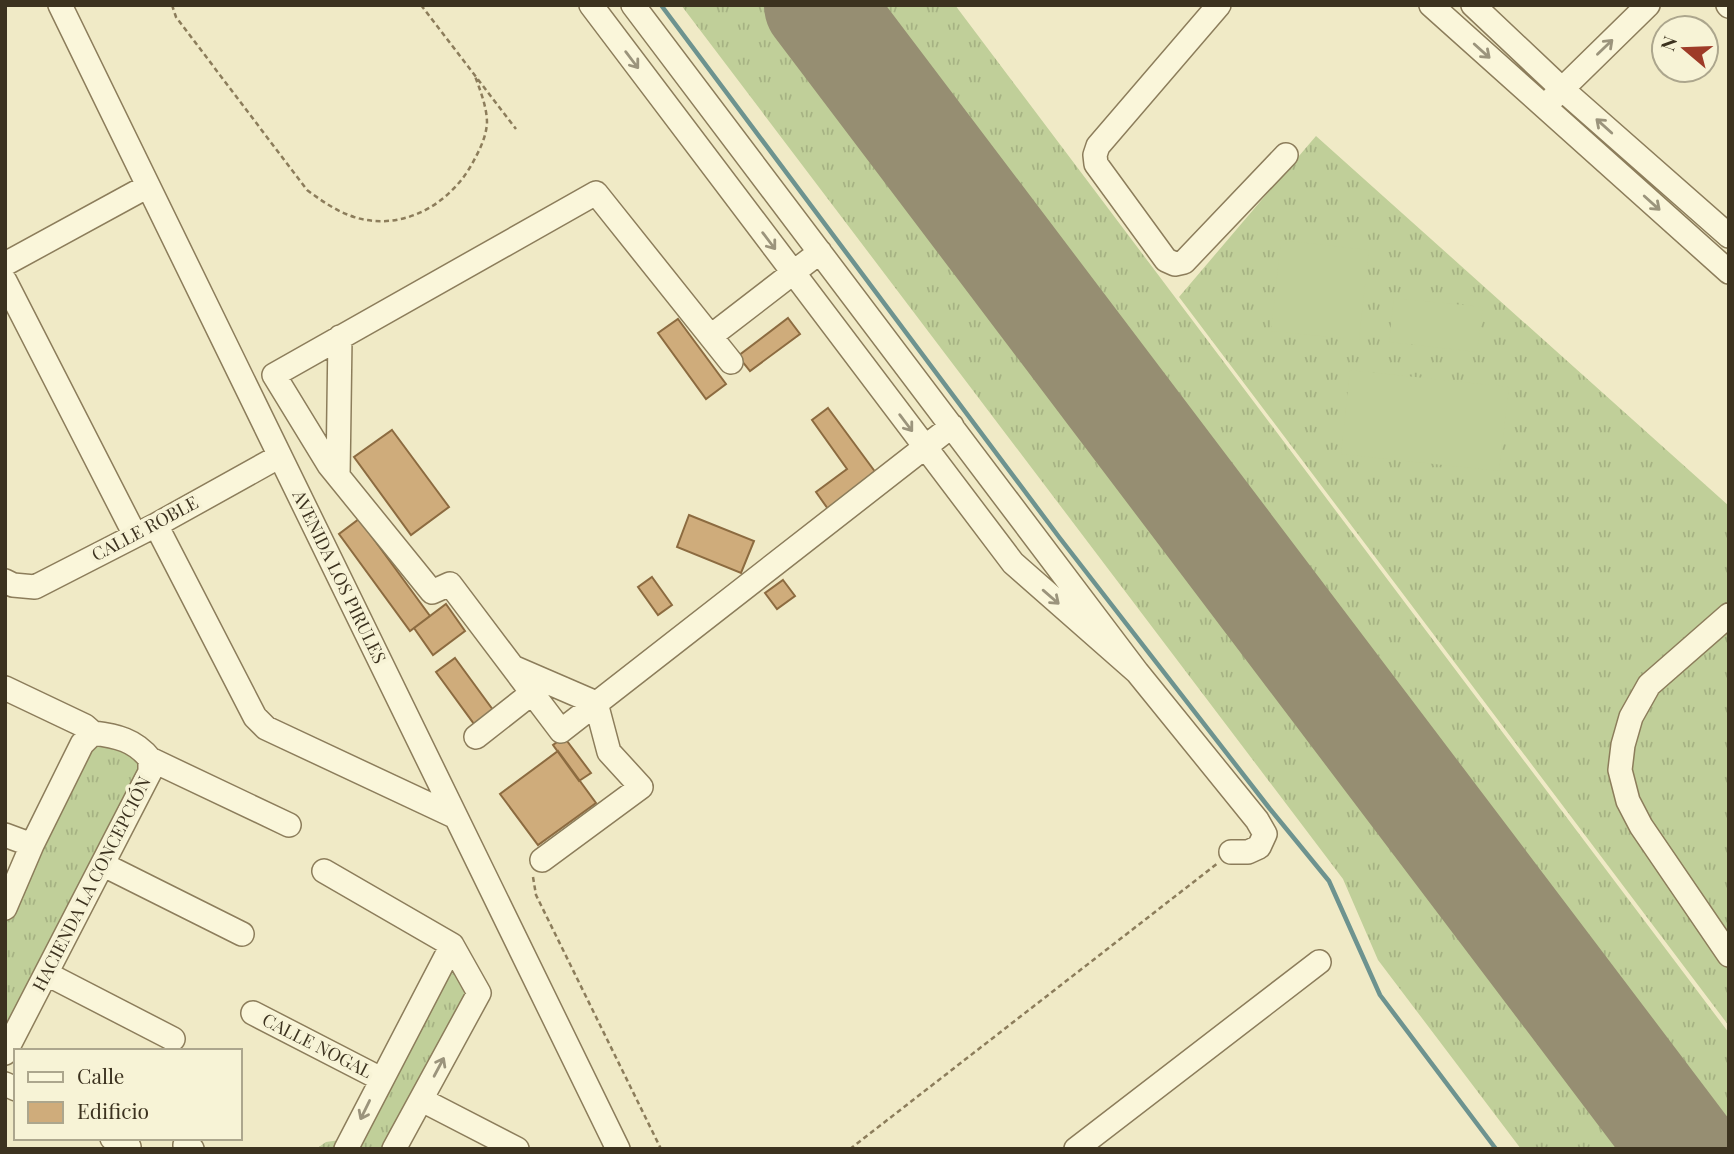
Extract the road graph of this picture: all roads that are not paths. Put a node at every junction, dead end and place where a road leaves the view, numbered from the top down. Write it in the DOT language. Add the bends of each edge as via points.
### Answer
graph roads {
  1 [pos="60,5"];
  2 [pos="591,5"];
  3 [pos="633,5"];
  4 [pos="1219,5"];
  5 [pos="1431,5"];
  6 [pos="1473,5"];
  7 [pos="1648,5"];
  8 [pos="1562,89"];
  9 [pos="1544,107"];
  10 [pos="1286,155"];
  11 [pos="148,186"];
  12 [pos="1696,207"];
  13 [pos="1677,225"];
  14 [pos="1729,236"];
  15 [pos="820,252"];
  16 [pos="5,264"];
  17 [pos="1729,272"];
  18 [pos="793,273"];
  19 [pos="5,281"];
  20 [pos="710,336"];
  21 [pos="340,337"];
  22 [pos="731,362"];
  23 [pos="952,426"];
  24 [pos="924,446"];
  25 [pos="280,456"];
  26 [pos="338,476"];
  27 [pos="156,525"];
  28 [pos="135,535"];
  29 [pos="5,581"];
  30 [pos="1729,615"];
  31 [pos="512,667"];
  32 [pos="1137,672"];
  33 [pos="5,688"];
  34 [pos="532,693"];
  35 [pos="596,703"];
  36 [pos="93,733"];
  37 [pos="476,737"];
  38 [pos="150,759"];
  39 [pos="456,817"];
  40 [pos="289,825"];
  41 [pos="5,835"];
  42 [pos="32,845"];
  43 [pos="1231,852"];
  44 [pos="542,860"];
  45 [pos="104,865"];
  46 [pos="324,871"];
  47 [pos="5,908"];
  48 [pos="242,934"];
  49 [pos="452,945"];
  50 [pos="1729,955"];
  51 [pos="1320,962"];
  52 [pos="47,974"];
  53 [pos="253,1013"];
  54 [pos="173,1039"];
  55 [pos="5,1053"];
  56 [pos="380,1079"];
  57 [pos="422,1100"];
  58 [pos="346,1149"];
  59 [pos="394,1149"];
  60 [pos="517,1149"];
  61 [pos="618,1149"];
  62 [pos="1076,1149"];
  1 -- 11 [label="street, AVENIDA LOS PIRULES"];
  2 -- 18 [label="street, one-way"];
  3 -- 15 [label="street"];
  4 -- 10 [label="street" via="1098,146 1097,164 1166,260 1175,264 1184,262"];
  5 -- 9 [label="street, one-way"];
  6 -- 8 [label="street"];
  8 -- 7 [label="street, one-way"];
  8 -- 9 [label="street"];
  12 -- 8 [label="street, one-way"];
  9 -- 13 [label="street, one-way"];
  11 -- 16 [label="street"];
  11 -- 25 [label="street, AVENIDA LOS PIRULES"];
  12 -- 13 [label="street"];
  12 -- 14 [label="street"];
  13 -- 17 [label="street"];
  15 -- 18 [label="street"];
  15 -- 23 [label="street"];
  18 -- 20 [label="street"];
  18 -- 24 [label="street, one-way"];
  19 -- 28 [label="street"];
  20 -- 21 [label="street" via="597,193"];
  20 -- 22 [label="street"];
  21 -- 26 [label="street"];
  21 -- 26 [label="street" via="274,375"];
  23 -- 24 [label="street"];
  23 -- 32 [label="street"];
  24 -- 32 [label="street, one-way" via="1013,563"];
  24 -- 35 [label="street"];
  25 -- 27 [label="street, CALLE ROBLE"];
  25 -- 39 [label="street, AVENIDA LOS PIRULES"];
  26 -- 31 [label="street" via="432,592 450,584"];
  27 -- 28 [label="street, CALLE ROBLE"];
  27 -- 39 [label="street" via="255,717 266,728"];
  28 -- 29 [label="street, CALLE ROBLE" via="35,587"];
  30 -- 50 [label="street" via="1649,685 1631,717 1620,770 1641,826"];
  31 -- 34 [label="street"];
  31 -- 35 [label="street"];
  32 -- 43 [label="street" via="1265,834 1259,847"];
  33 -- 36 [label="street, HACIENDA LA CONCEPCIÓN"];
  34 -- 35 [label="street" via="561,731"];
  34 -- 37 [label="street"];
  35 -- 44 [label="street" via="609,752 640,787"];
  36 -- 38 [label="street, HACIENDA LA CONCEPCIÓN" via="140,746"];
  36 -- 42 [label="street" via="82,744"];
  38 -- 40 [label="street"];
  38 -- 45 [label="street, HACIENDA LA CONCEPCIÓN" via="150,772"];
  39 -- 61 [label="street, AVENIDA LOS PIRULES"];
  41 -- 42 [label="street"];
  42 -- 47 [label="street"];
  45 -- 48 [label="street"];
  45 -- 52 [label="street, HACIENDA LA CONCEPCIÓN"];
  46 -- 49 [label="street"];
  49 -- 56 [label="street"];
  57 -- 49 [label="street, one-way" via="479,993"];
  51 -- 62 [label="street"];
  52 -- 54 [label="street"];
  52 -- 55 [label="street, HACIENDA LA CONCEPCIÓN"];
  53 -- 56 [label="street, CALLE NOGAL"];
  56 -- 58 [label="street, one-way"];
  57 -- 59 [label="street"];
  57 -- 60 [label="street"];
}
